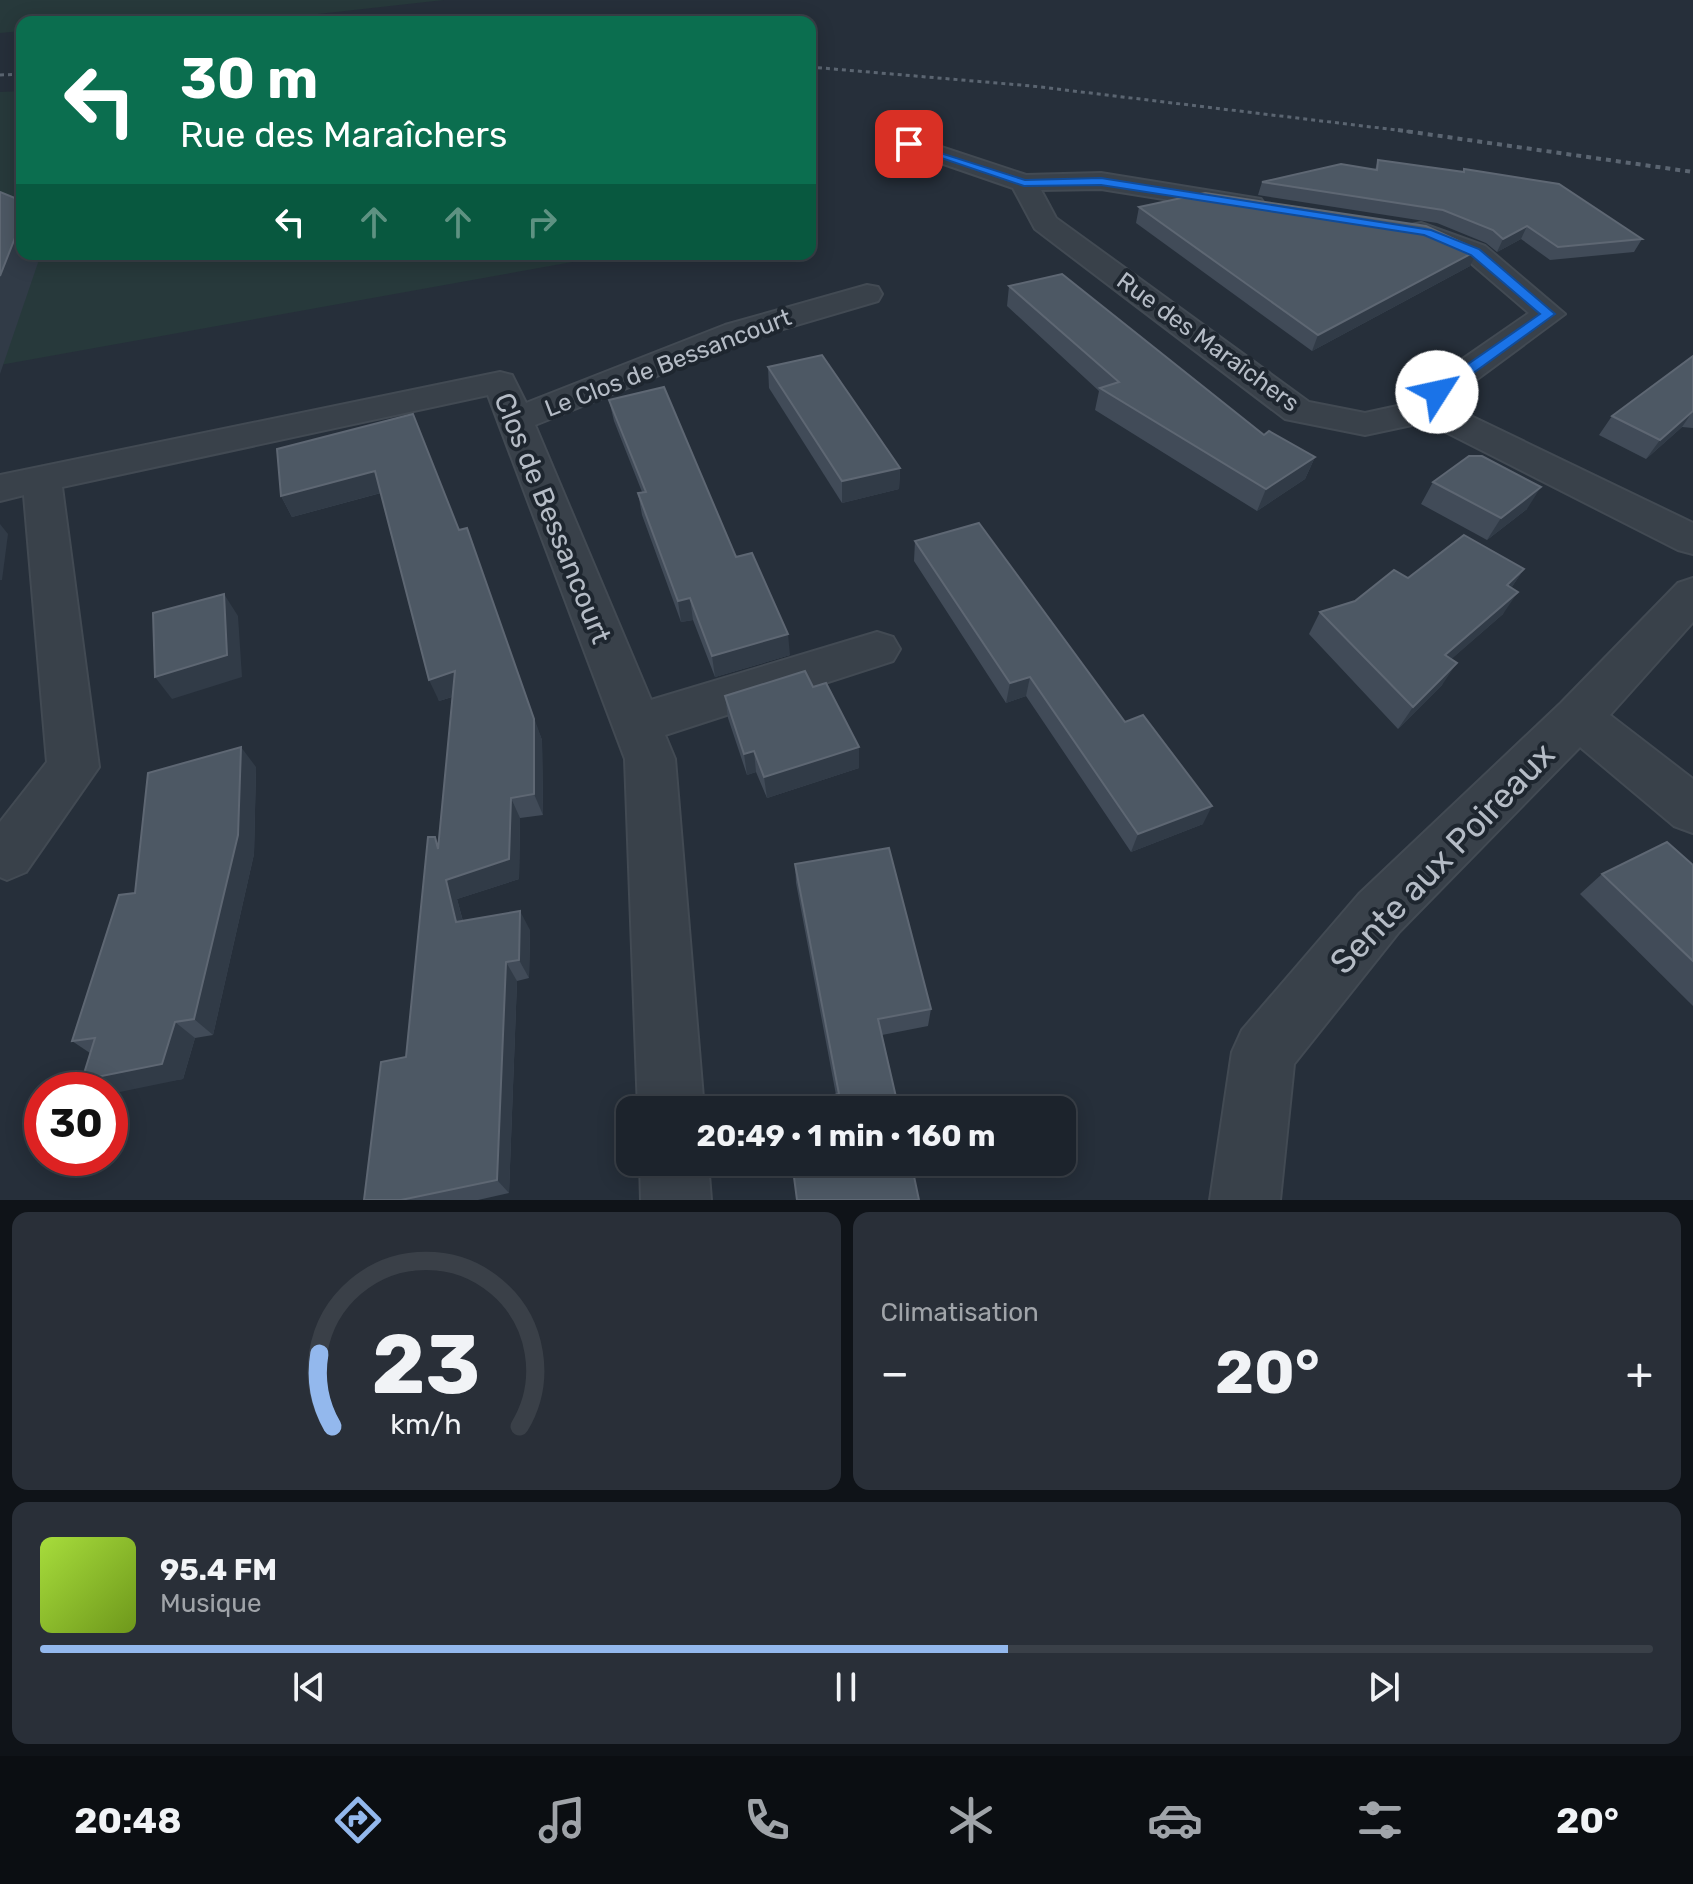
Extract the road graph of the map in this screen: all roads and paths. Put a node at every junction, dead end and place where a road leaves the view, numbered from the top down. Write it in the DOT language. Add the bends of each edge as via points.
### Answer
graph roads {
  1 [pos="924,119"];
  2 [pos="1024,183"];
  3 [pos="1287,210"];
  4 [pos="1396,227"];
  5 [pos="867,294"];
  6 [pos="1431,410"];
  7 [pos="516,420"];
  8 [pos="21,483"];
  9 [pos="1693,540"];
  10 [pos="1693,594"];
  11 [pos="877,649"];
  12 [pos="1578,717"];
  13 [pos="637,724"];
  14 [pos="1693,810"];
  15 [pos="7,855"];
  16 [pos="670,1096"];
  17 [pos="675,1176"];
  18 [pos="676,1200"];
  19 [pos="1245,1200"];
  1 -- 2 [label="street" via="909,144"];
  2 -- 3 [label="street" via="1101,181"];
  2 -- 6 [label="street, Rue des Maraîchers" via="1045,223 1298,411 1365,424"];
  4 -- 6 [label="street" via="1427,232 1475,252 1549,314 1437,392"];
  5 -- 7 [label="street, Le Clos de Bessancourt" via="737,332"];
  6 -- 9 [label="street"];
  7 -- 8 [label="street, Clos de Bessancourt" via="500,382"];
  7 -- 13 [label="street, Clos de Bessancourt"];
  8 -- 15 [label="street, Clos de Bessancourt" via="73,767"];
  10 -- 12 [label="street, Sente aux Poireaux"];
  11 -- 13 [label="street"];
  12 -- 14 [label="street"];
  12 -- 19 [label="street, Sente aux Poireaux" via="1379,913 1264,1052"];
  13 -- 16 [label="street, Clos de Bessancourt" via="650,759"];
  17 -- 18 [label="street"];
}
